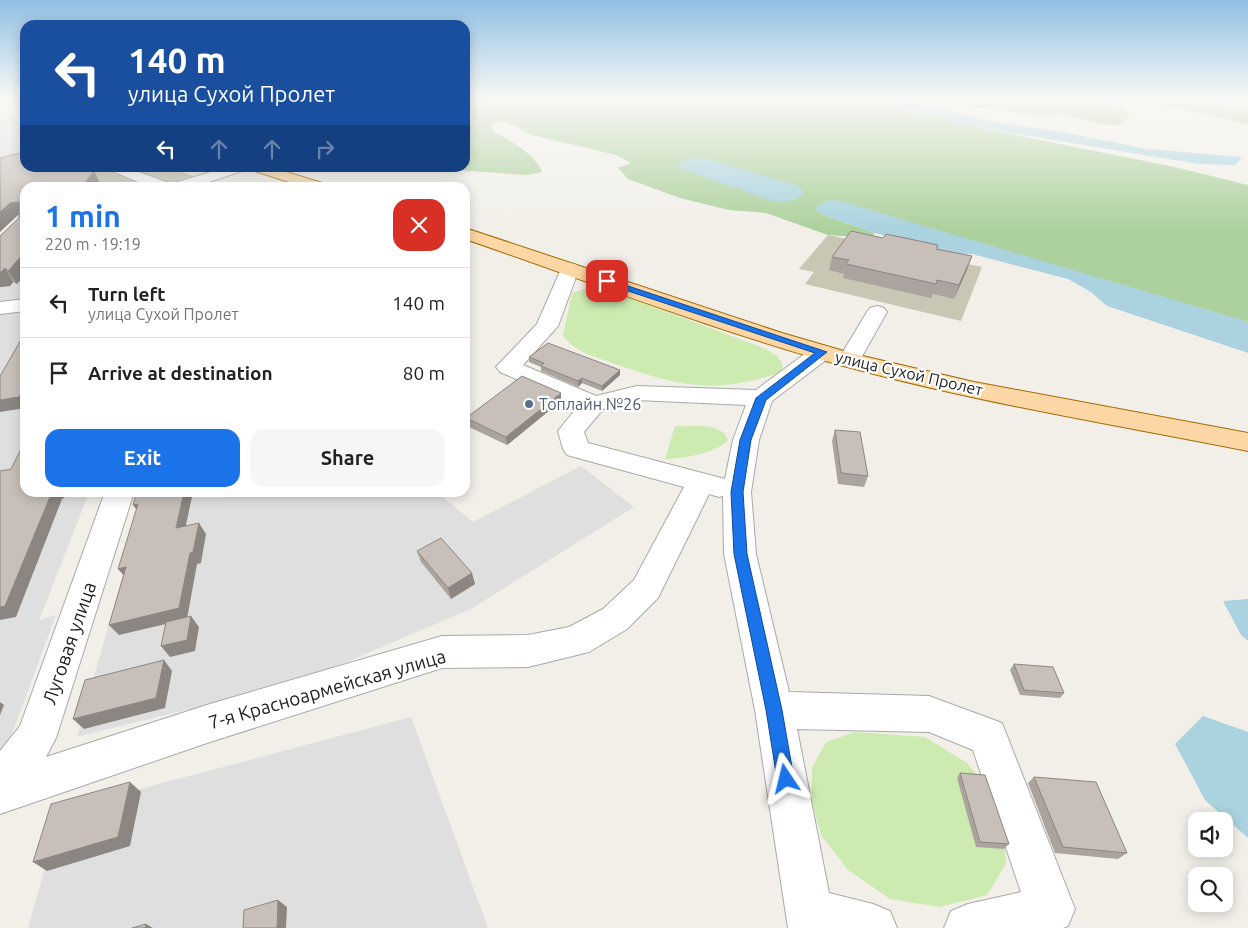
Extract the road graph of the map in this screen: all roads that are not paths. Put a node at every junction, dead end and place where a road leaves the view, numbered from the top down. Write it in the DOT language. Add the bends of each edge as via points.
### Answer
graph roads {
  1 [pos="127,172"];
  2 [pos="224,172"];
  3 [pos="273,172"];
  4 [pos="152,182"];
  5 [pos="193,182"];
  6 [pos="305,182"];
  7 [pos="470,235"];
  8 [pos="570,269"];
  9 [pos="20,306"];
  10 [pos="0,308"];
  11 [pos="877,312"];
  12 [pos="836,356"];
  13 [pos="761,398"];
  14 [pos="594,404"];
  15 [pos="1248,442"];
  16 [pos="701,482"];
  17 [pos="737,492"];
  18 [pos="118,497"];
  19 [pos="774,710"];
  20 [pos="0,784"];
  21 [pos="0,793"];
  22 [pos="812,921"];
  23 [pos="873,928"];
  24 [pos="968,928"];
  1 -- 4 [label="street"];
  2 -- 5 [label="street"];
  3 -- 6 [label="main road"];
  7 -- 8 [label="main road, улица Сухой Пролет"];
  8 -- 12 [label="main road, улица Сухой Пролет"];
  8 -- 14 [label="street" via="547,326 508,367"];
  9 -- 10 [label="street"];
  11 -- 12 [label="street"];
  12 -- 13 [label="street"];
  12 -- 15 [label="main road, улица Сухой Пролет" via="974,389"];
  13 -- 14 [label="street" via="637,393"];
  13 -- 17 [label="street" via="746,440"];
  14 -- 16 [label="street" via="571,431 576,449"];
  16 -- 17 [label="street"];
  16 -- 21 [label="street, 7-я Красноармейская улица" via="646,589 614,619 576,641 528,652 442,652 210,723"];
  17 -- 19 [label="street" via="740,554"];
  18 -- 20 [label="street, Луговая улица" via="36,738"];
  19 -- 22 [label="street"];
  19 -- 24 [label="street" via="928,714 988,737 1051,909"];
  22 -- 23 [label="street"];
}
